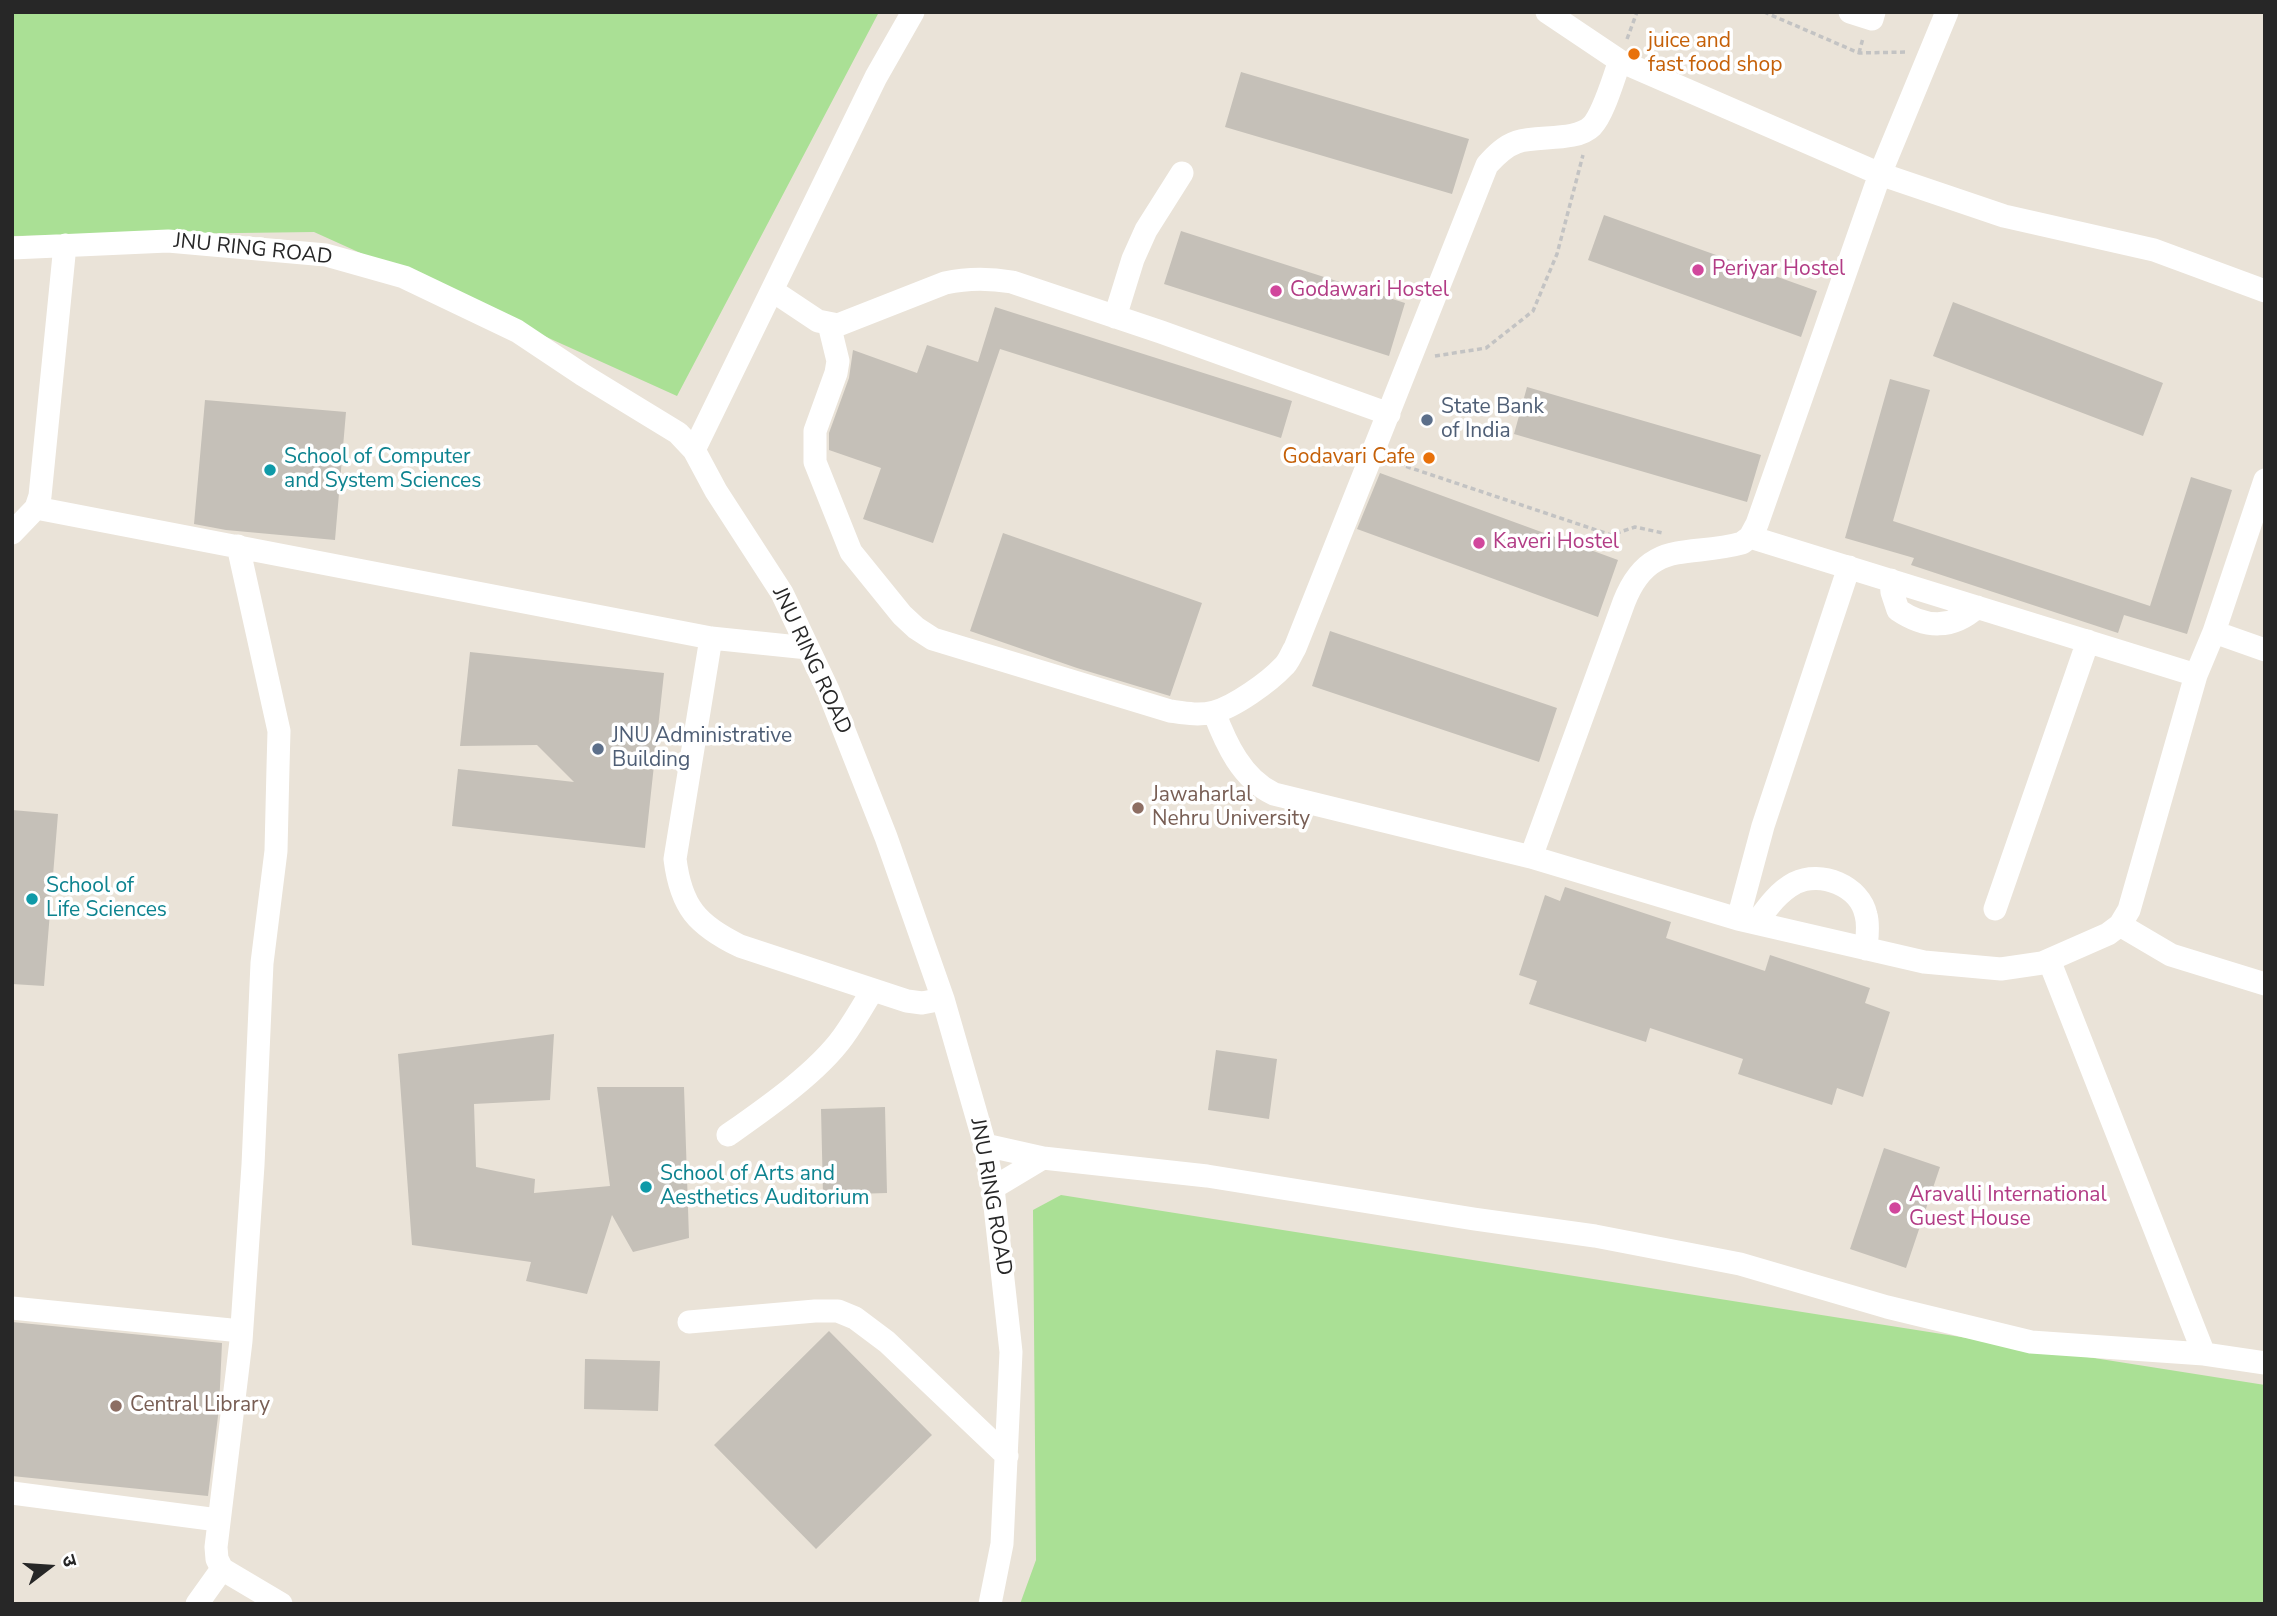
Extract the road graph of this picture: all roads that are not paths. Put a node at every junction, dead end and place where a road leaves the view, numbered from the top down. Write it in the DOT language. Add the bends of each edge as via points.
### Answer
graph roads {
  1 [pos="913,12"];
  2 [pos="1547,12"];
  3 [pos="1850,12"];
  4 [pos="1874,12"];
  5 [pos="1947,12"];
  6 [pos="1620,61"];
  7 [pos="1182,173"];
  8 [pos="1880,174"];
  9 [pos="65,245"];
  10 [pos="12,248"];
  11 [pos="773,291"];
  12 [pos="2265,292"];
  13 [pos="1115,317"];
  14 [pos="829,324"];
  15 [pos="1389,414"];
  16 [pos="694,450"];
  17 [pos="2265,480"];
  18 [pos="36,508"];
  19 [pos="12,533"];
  20 [pos="1750,537"];
  21 [pos="238,546"];
  22 [pos="1849,567"];
  23 [pos="1891,580"];
  24 [pos="1978,607"];
  25 [pos="2214,632"];
  26 [pos="711,638"];
  27 [pos="2088,641"];
  28 [pos="808,648"];
  29 [pos="2265,650"];
  30 [pos="2196,675"];
  31 [pos="1214,712"];
  32 [pos="1531,857"];
  33 [pos="1996,909"];
  34 [pos="1747,921"];
  35 [pos="2120,925"];
  36 [pos="1867,949"];
  37 [pos="2049,960"];
  38 [pos="2265,984"];
  39 [pos="872,991"];
  40 [pos="943,999"];
  41 [pos="728,1135"];
  42 [pos="985,1144"];
  43 [pos="1044,1158"];
  44 [pos="993,1188"];
  45 [pos="12,1308"];
  46 [pos="689,1322"];
  47 [pos="241,1331"];
  48 [pos="2204,1354"];
  49 [pos="2265,1363"];
  50 [pos="1007,1456"];
  51 [pos="12,1493"];
  52 [pos="218,1520"];
  53 [pos="220,1564"];
  54 [pos="197,1604"];
  55 [pos="281,1604"];
  56 [pos="990,1604"];
  1 -- 11 [label="lane" via="870,88"];
  2 -- 6 [label="lane"];
  3 -- 4 [label="lane" via="1871,19"];
  5 -- 8 [label="lane"];
  6 -- 8 [label="lane"];
  6 -- 15 [label="lane" via="1590,129 1518,141 1487,165"];
  7 -- 13 [label="lane" via="1146,230"];
  8 -- 12 [label="lane" via="2004,216 2154,250"];
  8 -- 20 [label="lane"];
  9 -- 10 [label="lane, JNU RING ROAD"];
  9 -- 16 [label="lane, JNU RING ROAD" via="167,241 306,253 404,277 517,331 678,433"];
  9 -- 18 [label="lane"];
  11 -- 14 [label="lane"];
  11 -- 16 [label="lane"];
  13 -- 14 [label="lane" via="1012,282 962,279"];
  13 -- 15 [label="lane"];
  14 -- 31 [label="lane" via="838,361 815,431 815,462 851,552 902,615 933,639 1170,711"];
  15 -- 31 [label="lane" via="1286,665"];
  16 -- 28 [label="lane, JNU RING ROAD" via="782,593"];
  17 -- 25 [label="lane"];
  18 -- 19 [label="lane"];
  18 -- 21 [label="lane"];
  20 -- 22 [label="lane"];
  20 -- 32 [label="lane" via="1729,547 1674,554 1639,572"];
  21 -- 26 [label="lane"];
  21 -- 47 [label="lane" via="279,731 276,851 262,963"];
  22 -- 23 [label="lane"];
  22 -- 34 [label="lane" via="1763,826"];
  23 -- 24 [label="lane"];
  23 -- 24 [label="lane" via="1898,610 1922,622 1949,624"];
  24 -- 27 [label="lane"];
  25 -- 29 [label="lane"];
  25 -- 30 [label="lane"];
  26 -- 28 [label="lane"];
  26 -- 39 [label="lane" via="675,859 678,884 691,911 715,934"];
  27 -- 30 [label="lane"];
  27 -- 33 [label="lane"];
  28 -- 40 [label="lane, JNU RING ROAD" via="886,837"];
  30 -- 35 [label="lane" via="2129,910"];
  31 -- 32 [label="lane" via="1238,761 1260,787"];
  32 -- 34 [label="lane"];
  34 -- 36 [label="lane"];
  34 -- 36 [label="lane" via="1795,883 1807,879 1841,884 1861,901 1867,916"];
  35 -- 37 [label="lane"];
  35 -- 38 [label="lane" via="2171,955"];
  36 -- 37 [label="lane" via="1975,968 2021,967"];
  37 -- 48 [label="lane"];
  39 -- 40 [label="lane" via="922,1003"];
  39 -- 41 [label="lane" via="830,1052 783,1095"];
  40 -- 42 [label="lane, JNU RING ROAD"];
  42 -- 43 [label="lane"];
  42 -- 44 [label="lane, JNU RING ROAD"];
  43 -- 44 [label="lane"];
  43 -- 48 [label="lane" via="1207,1175 1621,1241 1740,1264 2031,1342"];
  44 -- 50 [label="lane, JNU RING ROAD" via="1011,1352"];
  45 -- 47 [label="lane"];
  46 -- 50 [label="lane" via="816,1311 838,1311 855,1318 887,1342"];
  47 -- 52 [label="lane"];
  48 -- 49 [label="lane"];
  50 -- 56 [label="lane, JNU RING ROAD" via="1002,1544"];
  51 -- 52 [label="lane"];
  52 -- 53 [label="lane"];
  53 -- 54 [label="lane"];
  53 -- 55 [label="lane"];
}
